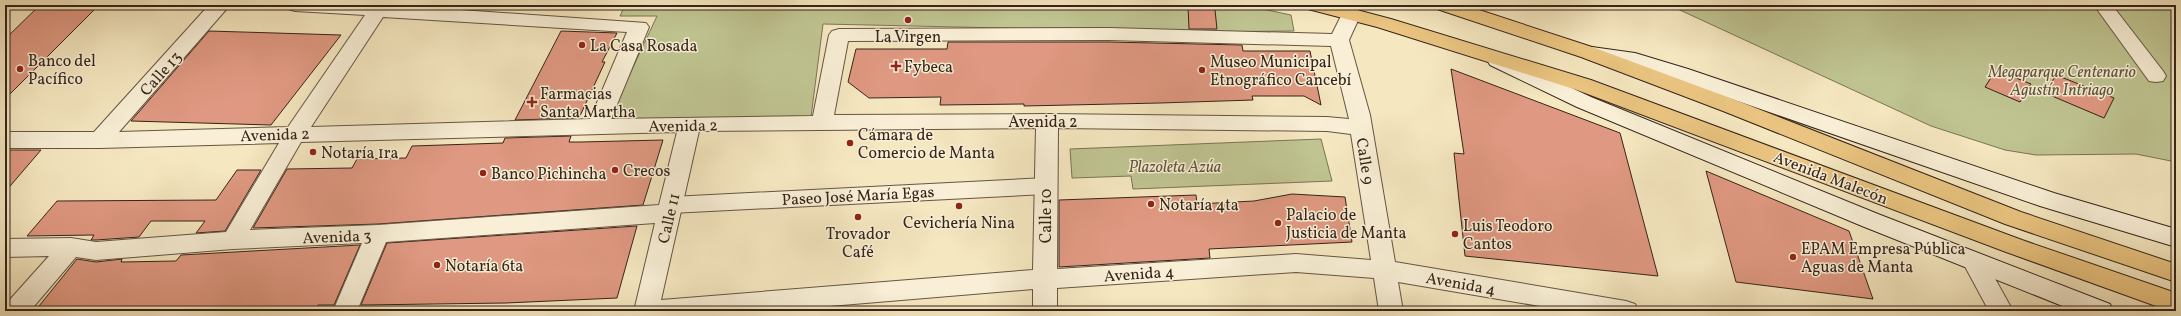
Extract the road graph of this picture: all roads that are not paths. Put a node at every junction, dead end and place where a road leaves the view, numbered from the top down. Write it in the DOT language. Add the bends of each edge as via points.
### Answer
graph roads {
  1 [pos="220,5"];
  2 [pos="295,5"];
  3 [pos="1315,5"];
  4 [pos="1444,5"];
  5 [pos="2103,5"];
  6 [pos="378,10"];
  7 [pos="1351,14"];
  8 [pos="1339,40"];
  9 [pos="1583,52"];
  10 [pos="1485,54"];
  11 [pos="2156,76"];
  12 [pos="1047,121"];
  13 [pos="690,124"];
  14 [pos="822,124"];
  15 [pos="597,128"];
  16 [pos="1361,128"];
  17 [pos="295,134"];
  18 [pos="5,140"];
  19 [pos="100,140"];
  20 [pos="1046,186"];
  21 [pos="670,209"];
  22 [pos="378,234"];
  23 [pos="2176,238"];
  24 [pos="233,240"];
  25 [pos="71,247"];
  26 [pos="5,248"];
  27 [pos="1974,262"];
  28 [pos="1385,270"];
  29 [pos="2176,273"];
  30 [pos="1045,279"];
  31 [pos="2176,303"];
  32 [pos="15,311"];
  33 [pos="345,311"];
  34 [pos="646,311"];
  35 [pos="649,311"];
  36 [pos="1045,311"];
  37 [pos="1391,311"];
  38 [pos="1626,311"];
  39 [pos="2001,311"];
  40 [pos="2101,311"];
  1 -- 19 [label="street, Calle 13"];
  2 -- 6 [label="street"];
  3 -- 7 [label="main road, Avenida Malecón"];
  4 -- 9 [label="main road, Avenida Malecón" via="1511,25"];
  5 -- 11 [label="street"];
  6 -- 15 [label="street" via="639,27"];
  6 -- 17 [label="street"];
  7 -- 8 [label="street"];
  7 -- 10 [label="main road, Avenida Malecón"];
  8 -- 14 [label="street" via="1110,34 839,35"];
  8 -- 16 [label="street, Calle 9"];
  9 -- 23 [label="street, Avenida Malecón" via="1635,60 1681,74 2048,200"];
  9 -- 29 [label="main road, Avenida Malecón" via="2015,219"];
  10 -- 27 [label="street, Avenida Malecón" via="1584,102"];
  10 -- 31 [label="main road, Avenida Malecón" via="1584,85 2014,246"];
  12 -- 14 [label="street, Avenida 2"];
  12 -- 16 [label="street, Avenida 2" via="1327,124"];
  12 -- 20 [label="street, Calle 10"];
  13 -- 14 [label="street, Avenida 2"];
  13 -- 15 [label="street, Avenida 2"];
  13 -- 21 [label="street, Calle 11"];
  15 -- 17 [label="street, Avenida 2"];
  16 -- 28 [label="street, Calle 9"];
  17 -- 19 [label="street, Avenida 2"];
  17 -- 24 [label="street"];
  18 -- 19 [label="street, Avenida 2"];
  20 -- 21 [label="street, Paseo José María Egas"];
  20 -- 30 [label="street, Calle 10"];
  21 -- 22 [label="street, Avenida 3"];
  21 -- 34 [label="street, Calle 11"];
  22 -- 24 [label="street, Avenida 3"];
  22 -- 33 [label="street"];
  24 -- 25 [label="street, Avenida 3" via="96,251"];
  25 -- 26 [label="street, Avenida 3"];
  25 -- 32 [label="street"];
  27 -- 39 [label="street"];
  27 -- 40 [label="street, Avenida Malecón"];
  28 -- 30 [label="street, Avenida 4" via="1296,263"];
  28 -- 37 [label="street, Calle 9"];
  28 -- 38 [label="street, Avenida 4"];
  30 -- 35 [label="street, Avenida 4"];
  30 -- 36 [label="street, Calle 10"];
}
